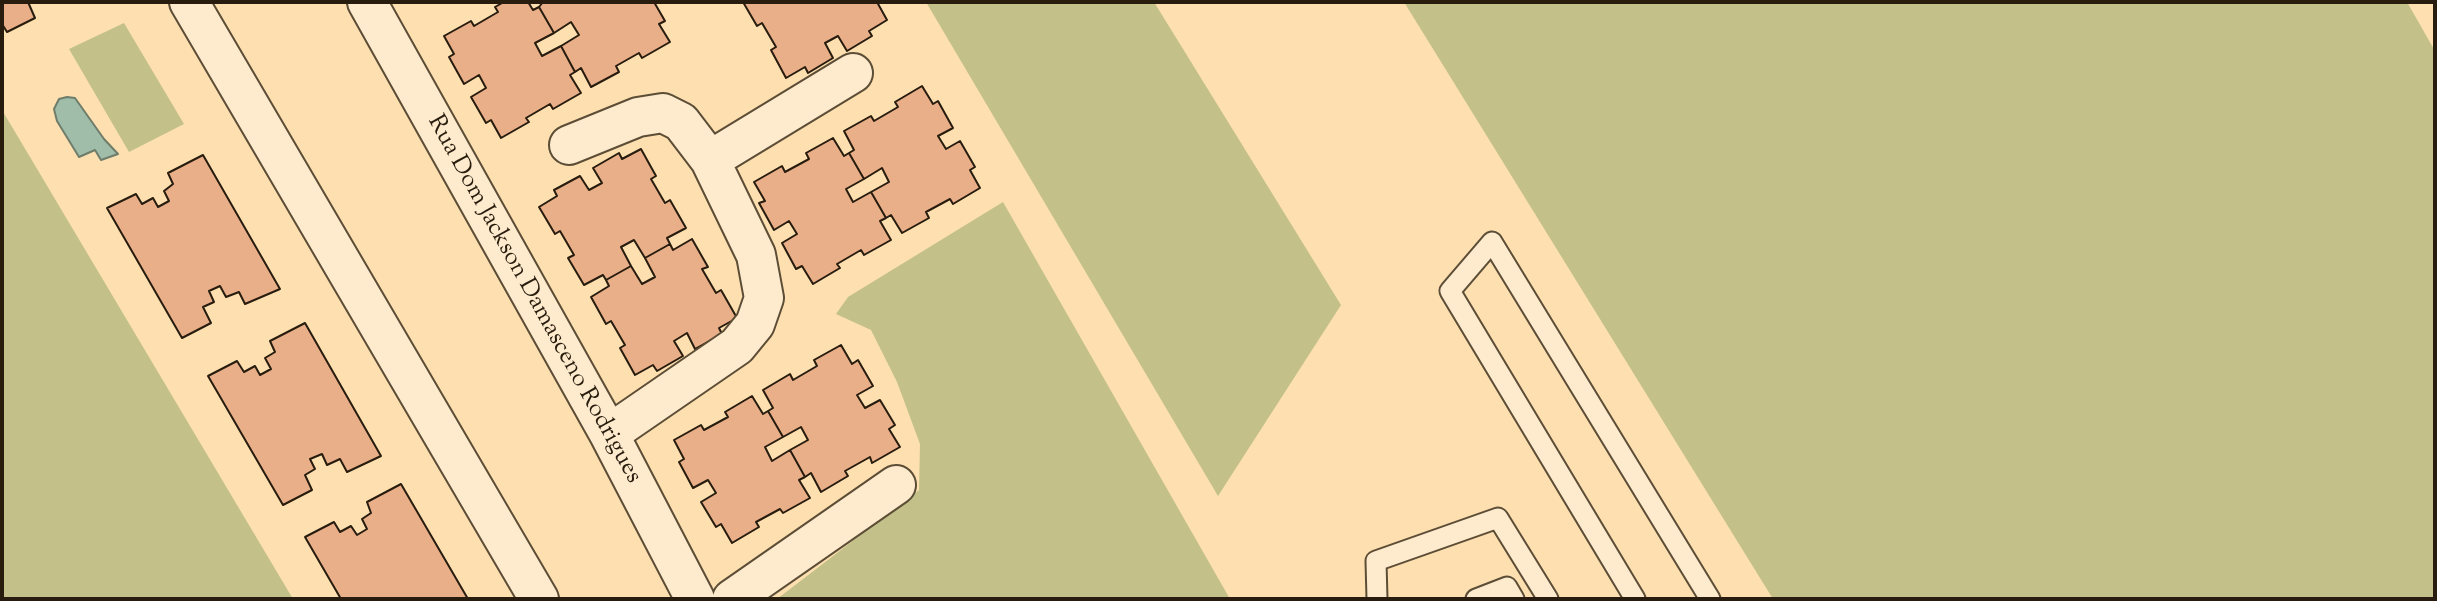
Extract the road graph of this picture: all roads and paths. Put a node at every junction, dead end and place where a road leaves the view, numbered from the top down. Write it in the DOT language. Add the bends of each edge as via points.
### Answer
graph roads {
  1 [pos="189,2"];
  2 [pos="367,2"];
  3 [pos="853,73"];
  4 [pos="569,145"];
  5 [pos="710,160"];
  6 [pos="609,433"];
  7 [pos="896,485"];
  8 [pos="539,599"];
  9 [pos="695,599"];
  10 [pos="732,599"];
  11 [pos="1377,599"];
  12 [pos="1476,599"];
  13 [pos="1514,599"];
  14 [pos="1548,599"];
  15 [pos="1635,599"];
  16 [pos="1710,599"];
  1 -- 8 [label="street"];
  2 -- 6 [label="street, Rua Dom Jackson Damasceno Rodrigues"];
  3 -- 5 [label="street"];
  4 -- 5 [label="street" via="638,117 663,113 681,122"];
  5 -- 6 [label="street" via="756,255 764,298 755,324 737,346"];
  6 -- 9 [label="street, Rua Dom Jackson Damasceno Rodrigues"];
  7 -- 10 [label="street"];
  11 -- 14 [label="lane" via="1376,561 1498,518"];
  12 -- 13 [label="lane" via="1507,587"];
  15 -- 16 [label="lane" via="1450,291 1492,242"];
}
